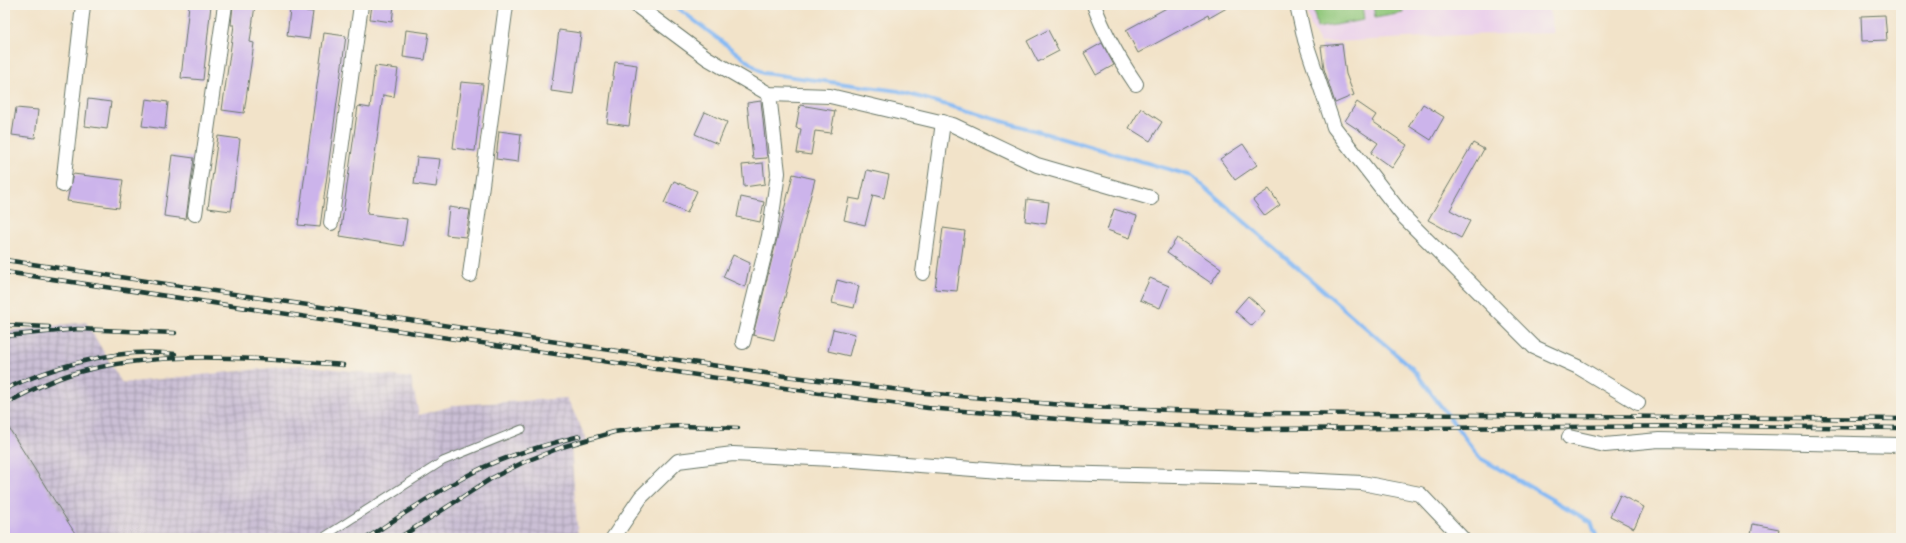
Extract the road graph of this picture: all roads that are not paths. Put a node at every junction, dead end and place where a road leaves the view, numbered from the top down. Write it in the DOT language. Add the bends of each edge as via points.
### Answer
graph roads {
  1 [pos="83,5"];
  2 [pos="225,5"];
  3 [pos="361,5"];
  4 [pos="506,5"];
  5 [pos="636,5"];
  6 [pos="1094,5"];
  7 [pos="1297,5"];
  8 [pos="1136,84"];
  9 [pos="769,94"];
  10 [pos="943,122"];
  11 [pos="63,185"];
  12 [pos="1151,198"];
  13 [pos="195,214"];
  14 [pos="331,223"];
  15 [pos="923,273"];
  16 [pos="470,275"];
  17 [pos="743,342"];
  18 [pos="1638,403"];
  19 [pos="522,428"];
  20 [pos="1569,437"];
  21 [pos="1901,445"];
  22 [pos="322,538"];
  23 [pos="613,538"];
  24 [pos="1462,538"];
  1 -- 11 [label="street"];
  2 -- 13 [label="street"];
  3 -- 14 [label="street"];
  4 -- 16 [label="street"];
  5 -- 9 [label="street" via="707,58"];
  6 -- 8 [label="street" via="1101,25"];
  7 -- 18 [label="street" via="1305,40 1334,127 1404,217 1534,347 1578,367"];
  9 -- 10 [label="street" via="830,96"];
  9 -- 17 [label="street" via="778,173 769,236"];
  10 -- 12 [label="street" via="1037,165"];
  10 -- 15 [label="street"];
  19 -- 22 [label="lane" via="443,461"];
  20 -- 21 [label="street" via="1605,445 1659,440"];
  23 -- 24 [label="street" via="641,497 678,461 733,454 1013,472 1362,483 1420,494"];
}
